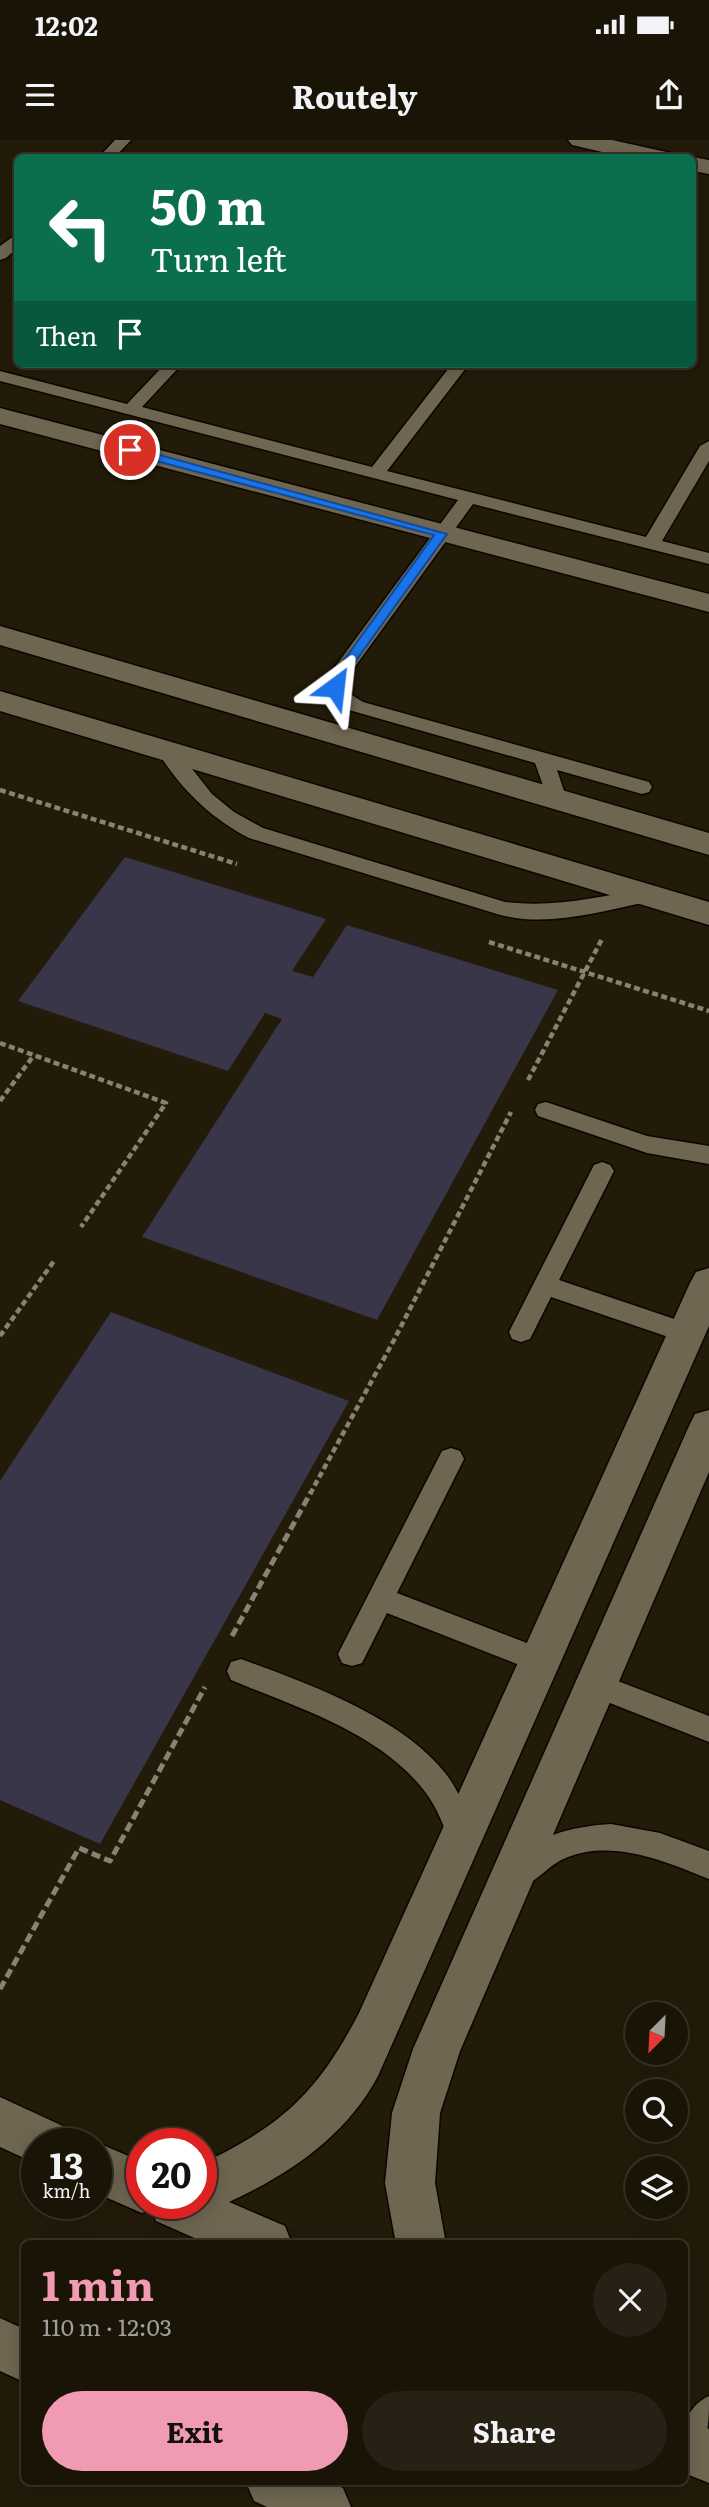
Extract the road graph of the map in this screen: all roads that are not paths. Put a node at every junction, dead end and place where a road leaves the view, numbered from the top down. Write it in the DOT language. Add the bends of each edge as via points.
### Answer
graph roads {
  1 [pos="124,140"];
  2 [pos="580,140"];
  3 [pos="109,154"];
  4 [pos="645,154"];
  5 [pos="14,243"];
  6 [pos="0,255"];
  7 [pos="170,368"];
  8 [pos="458,368"];
  9 [pos="0,376"];
  10 [pos="130,410"];
  11 [pos="0,416"];
  12 [pos="709,446"];
  13 [pos="376,473"];
  14 [pos="469,497"];
  15 [pos="441,534"];
  16 [pos="651,544"];
  17 [pos="709,559"];
  18 [pos="709,603"];
  19 [pos="0,635"];
  20 [pos="0,701"];
  21 [pos="476,740"];
  22 [pos="167,751"];
  23 [pos="544,759"];
  24 [pos="433,763"];
  25 [pos="642,787"];
  26 [pos="557,800"];
  27 [pos="709,844"];
  28 [pos="635,897"];
  29 [pos="709,914"];
  30 [pos="546,1110"];
  31 [pos="709,1155"];
  32 [pos="601,1171"];
  33 [pos="709,1283"];
  34 [pos="544,1285"];
  35 [pos="521,1332"];
  36 [pos="686,1333"];
  37 [pos="709,1426"];
  38 [pos="451,1459"];
  39 [pos="380,1598"];
  40 [pos="352,1654"];
  41 [pos="540,1661"];
  42 [pos="241,1671"];
  43 [pos="597,1685"];
  44 [pos="709,1729"];
  45 [pos="462,1837"];
  46 [pos="709,1865"];
  47 [pos="509,1886"];
  48 [pos="0,2121"];
  49 [pos="21,2131"];
  50 [pos="217,2182"];
  51 [pos="210,2219"];
  52 [pos="258,2240"];
  53 [pos="420,2240"];
  54 [pos="0,2344"];
  55 [pos="21,2354"];
  56 [pos="279,2485"];
  57 [pos="324,2507"];
  1 -- 3 [label="lane"];
  2 -- 4 [label="street"];
  5 -- 6 [label="lane"];
  7 -- 10 [label="lane"];
  8 -- 13 [label="lane"];
  9 -- 10 [label="lane"];
  10 -- 13 [label="lane"];
  11 -- 15 [label="street"];
  12 -- 16 [label="lane"];
  13 -- 14 [label="lane"];
  14 -- 15 [label="lane"];
  14 -- 16 [label="lane"];
  15 -- 18 [label="street"];
  15 -- 21 [label="lane" via="336,679 335,687 338,695 356,706"];
  16 -- 17 [label="lane"];
  19 -- 24 [label="street"];
  20 -- 22 [label="street"];
  21 -- 23 [label="lane"];
  21 -- 24 [label="lane"];
  22 -- 28 [label="street"];
  22 -- 28 [label="lane" via="211,806 256,833 504,909 558,912"];
  23 -- 25 [label="lane"];
  23 -- 26 [label="lane"];
  24 -- 26 [label="street"];
  26 -- 27 [label="street"];
  28 -- 29 [label="street"];
  30 -- 31 [label="lane" via="649,1145"];
  32 -- 34 [label="lane"];
  33 -- 36 [label="street"];
  34 -- 35 [label="lane"];
  34 -- 36 [label="lane"];
  36 -- 41 [label="street"];
  37 -- 43 [label="street"];
  38 -- 39 [label="lane"];
  39 -- 40 [label="lane"];
  39 -- 41 [label="lane"];
  41 -- 45 [label="street"];
  42 -- 45 [label="lane" via="389,1739 436,1782"];
  43 -- 44 [label="lane"];
  43 -- 47 [label="street"];
  45 -- 50 [label="street" via="376,2030 344,2087 298,2136"];
  46 -- 47 [label="lane" via="640,1840 611,1836 581,1839 553,1849"];
  47 -- 53 [label="street" via="437,2049 416,2113 410,2183"];
  48 -- 49 [label="street"];
  51 -- 52 [label="street"];
  54 -- 55 [label="street"];
  56 -- 57 [label="street"];
}
